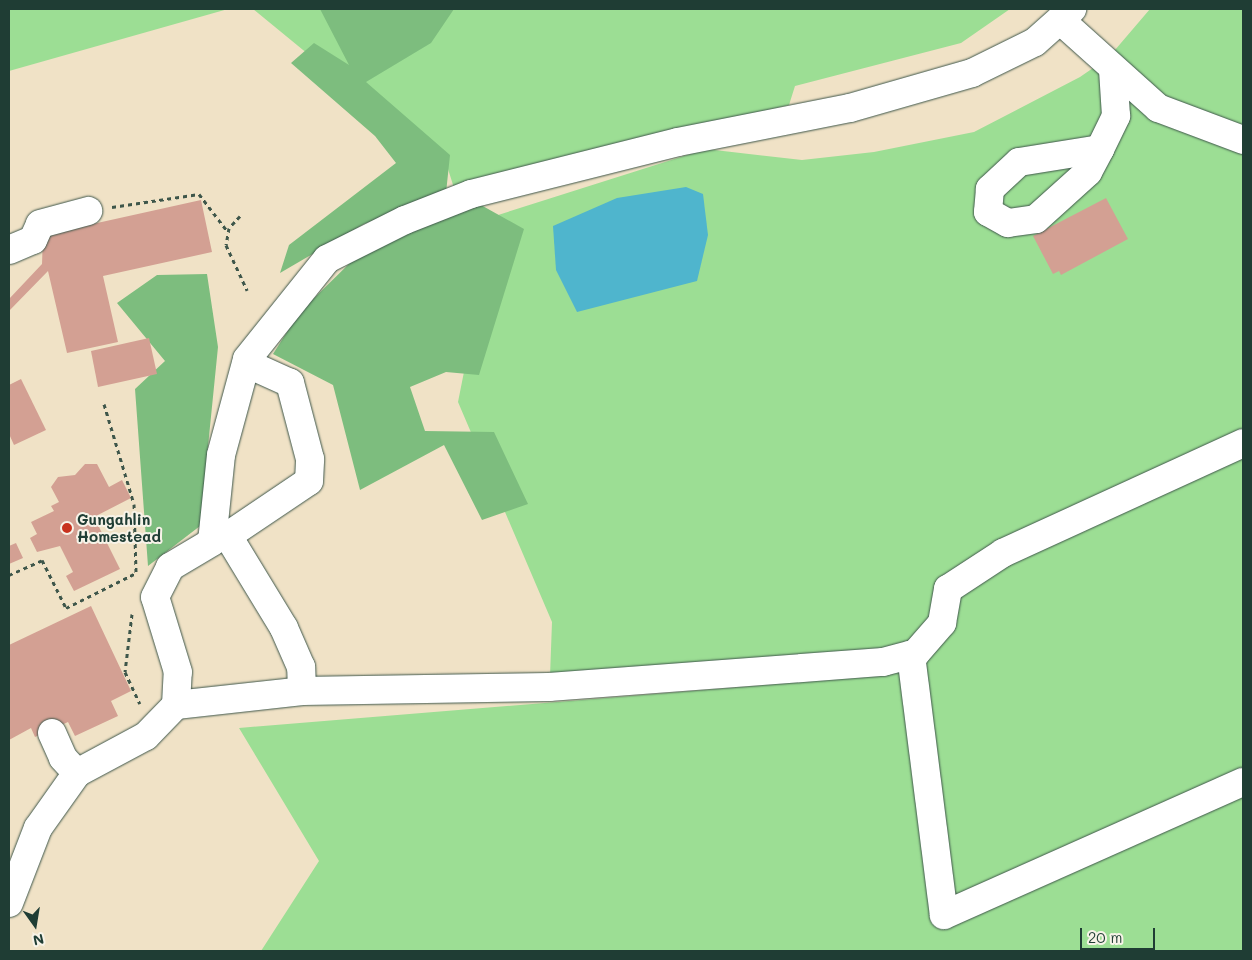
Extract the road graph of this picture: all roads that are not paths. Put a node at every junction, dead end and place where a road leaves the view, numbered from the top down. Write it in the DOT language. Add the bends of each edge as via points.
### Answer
graph roads {
  1 [pos="1066,14"];
  2 [pos="1113,70"];
  3 [pos="1243,140"];
  4 [pos="1100,148"];
  5 [pos="96,211"];
  6 [pos="9,250"];
  7 [pos="246,363"];
  8 [pos="1243,443"];
  9 [pos="220,537"];
  10 [pos="911,654"];
  11 [pos="302,691"];
  12 [pos="176,705"];
  13 [pos="52,733"];
  14 [pos="77,773"];
  15 [pos="1243,782"];
  16 [pos="9,903"];
  1 -- 2 [label="lane"];
  1 -- 7 [label="lane" via="1035,42 972,73 850,108 723,132 471,194 404,220 327,259"];
  2 -- 3 [label="lane" via="1158,108"];
  2 -- 4 [label="lane" via="1116,116"];
  5 -- 6 [label="lane" via="40,224 32,240"];
  7 -- 9 [label="lane" via="221,455"];
  7 -- 9 [label="lane" via="290,383 310,459 309,481"];
  8 -- 10 [label="lane" via="1003,553 948,589 942,623"];
  9 -- 11 [label="lane" via="284,628 301,668"];
  9 -- 12 [label="lane" via="170,568 155,596 178,672"];
  10 -- 11 [label="lane" via="883,662 549,687"];
  10 -- 15 [label="lane" via="944,916"];
  11 -- 12 [label="lane"];
  12 -- 14 [label="lane" via="146,736"];
  13 -- 14 [label="lane" via="63,758"];
  14 -- 16 [label="lane" via="38,828"];
}
